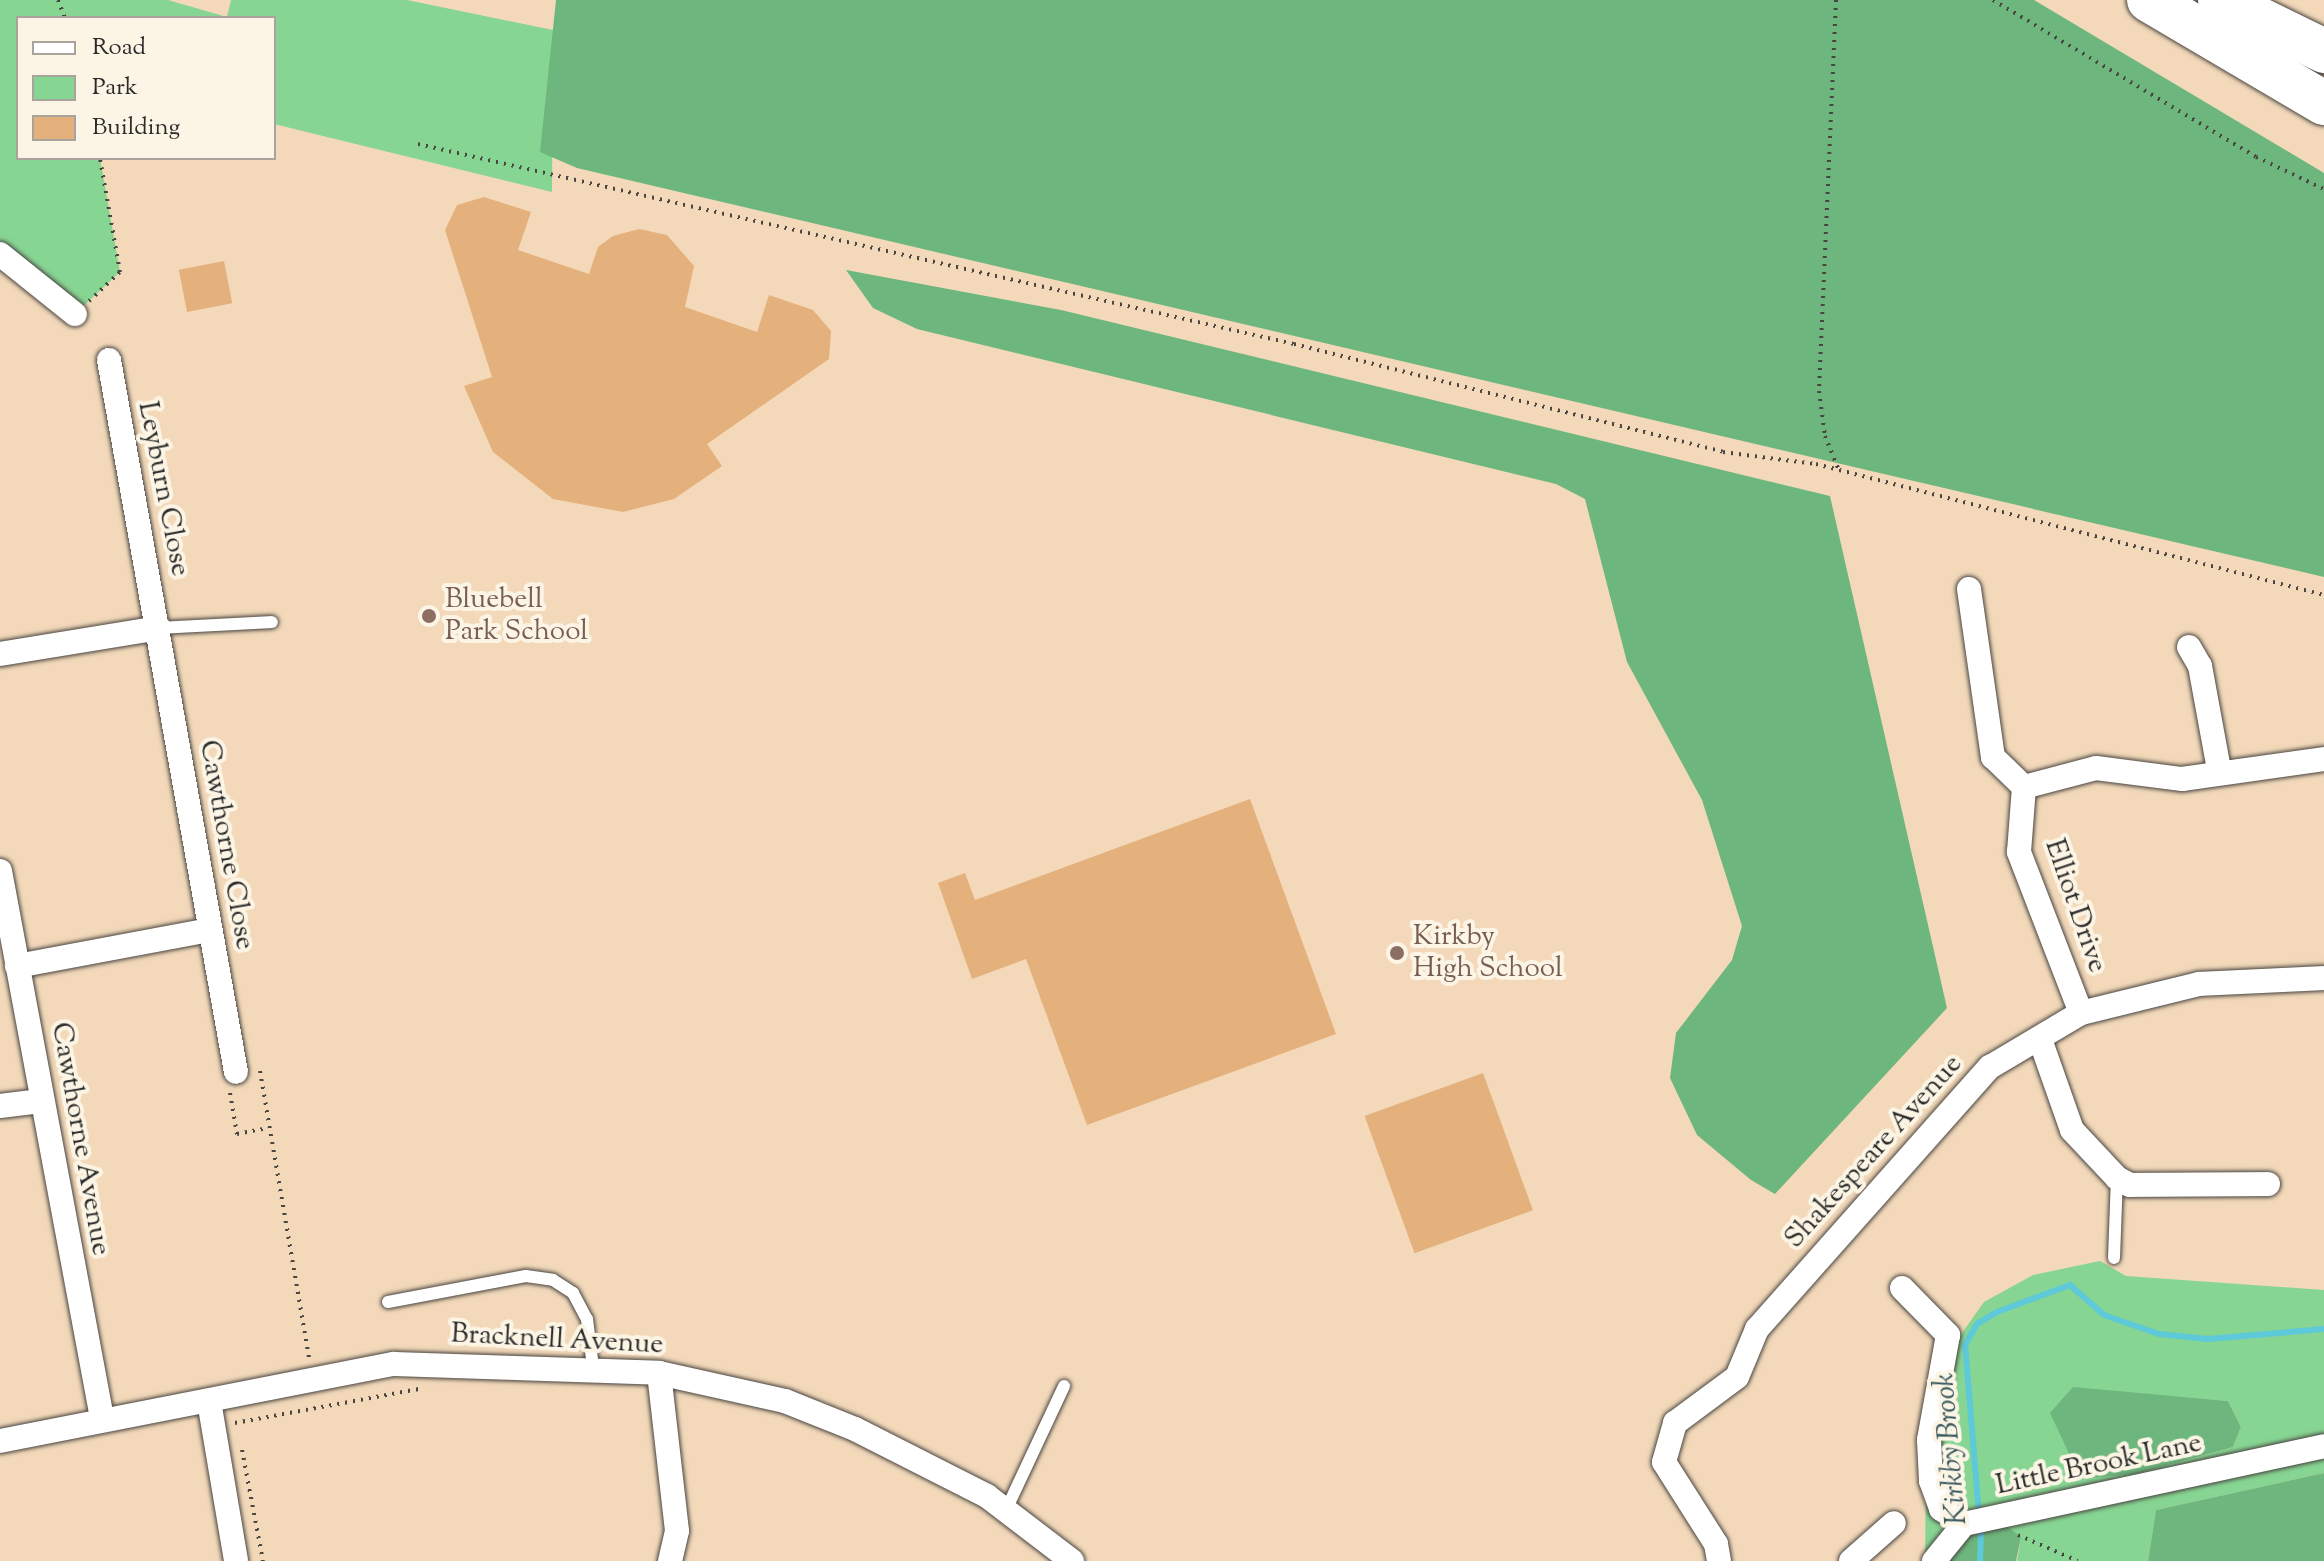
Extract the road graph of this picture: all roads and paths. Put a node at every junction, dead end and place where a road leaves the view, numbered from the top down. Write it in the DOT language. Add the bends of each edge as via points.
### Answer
graph roads {
  1 [pos="1836,0"];
  2 [pos="1993,0"];
  3 [pos="2149,0"];
  4 [pos="2220,0"];
  5 [pos="2324,51"];
  6 [pos="2324,103"];
  7 [pos="418,144"];
  8 [pos="100,160"];
  9 [pos="2324,189"];
  10 [pos="0,254"];
  11 [pos="75,314"];
  12 [pos="109,360"];
  13 [pos="1839,470"];
  14 [pos="1969,589"];
  15 [pos="2324,595"];
  16 [pos="272,622"];
  17 [pos="159,628"];
  18 [pos="2189,647"];
  19 [pos="0,654"];
  20 [pos="2324,759"];
  21 [pos="2219,770"];
  22 [pos="2024,787"];
  23 [pos="0,871"];
  24 [pos="210,930"];
  25 [pos="17,966"];
  26 [pos="2324,978"];
  27 [pos="2081,1013"];
  28 [pos="2041,1042"];
  29 [pos="236,1072"];
  30 [pos="41,1101"];
  31 [pos="0,1106"];
  32 [pos="268,1128"];
  33 [pos="2117,1178"];
  34 [pos="2268,1184"];
  35 [pos="2114,1258"];
  36 [pos="1902,1288"];
  37 [pos="388,1302"];
  38 [pos="593,1367"];
  39 [pos="659,1373"];
  40 [pos="313,1381"];
  41 [pos="1064,1386"];
  42 [pos="432,1388"];
  43 [pos="221,1399"];
  44 [pos="102,1418"];
  45 [pos="238,1423"];
  46 [pos="213,1427"];
  47 [pos="0,1441"];
  48 [pos="2324,1446"];
  49 [pos="1006,1510"];
  50 [pos="1997,1519"];
  51 [pos="1894,1523"];
  52 [pos="1964,1524"];
  53 [pos="236,1561"];
  54 [pos="263,1561"];
  55 [pos="670,1561"];
  56 [pos="1072,1561"];
  57 [pos="1719,1561"];
  58 [pos="1851,1561"];
  59 [pos="1934,1561"];
  60 [pos="2078,1561"];
  1 -- 13 [label="path" via="1819,391 1825,436"];
  2 -- 9 [label="path" via="2256,157"];
  3 -- 6 [label="highway"];
  4 -- 5 [label="highway"];
  7 -- 13 [label="path" via="1294,344 1723,452"];
  8 -- 11 [label="path" via="120,272"];
  10 -- 11 [label="street"];
  12 -- 17 [label="street, Leyburn Close"];
  13 -- 15 [label="path"];
  14 -- 22 [label="street" via="1993,757"];
  16 -- 17 [label="lane"];
  17 -- 19 [label="street"];
  17 -- 24 [label="street, Cawthorne Close"];
  18 -- 21 [label="street" via="2200,666"];
  20 -- 21 [label="street"];
  21 -- 22 [label="street" via="2182,779 2096,768"];
  22 -- 27 [label="street, Elliot Drive" via="2019,852"];
  23 -- 25 [label="street, Cawthorne Avenue"];
  24 -- 25 [label="street"];
  24 -- 29 [label="street, Cawthorne Close"];
  25 -- 30 [label="street, Cawthorne Avenue"];
  26 -- 27 [label="street, Shakespeare Avenue" via="2199,984"];
  27 -- 28 [label="street, Shakespeare Avenue"];
  28 -- 33 [label="street" via="2072,1130"];
  28 -- 57 [label="street, Shakespeare Avenue" via="1990,1067 1757,1329 1737,1377 1675,1423 1664,1462 1716,1544"];
  29 -- 32 [label="path" via="227,1074 237,1134"];
  29 -- 40 [label="path" via="259,1067"];
  30 -- 31 [label="street"];
  30 -- 44 [label="street, Cawthorne Avenue"];
  33 -- 34 [label="street" via="2130,1185"];
  33 -- 35 [label="lane"];
  36 -- 52 [label="street, Little Brook Lane" via="1948,1335 1929,1440 1931,1481 1941,1509"];
  37 -- 38 [label="lane" via="526,1276 553,1280 573,1293 587,1319"];
  38 -- 39 [label="street, Bracknell Avenue"];
  38 -- 40 [label="street, Bracknell Avenue" via="394,1364"];
  39 -- 49 [label="street, Bracknell Avenue" via="785,1401 923,1460"];
  39 -- 55 [label="street" via="677,1531"];
  40 -- 43 [label="street, Bracknell Avenue"];
  41 -- 49 [label="lane"];
  42 -- 45 [label="path"];
  43 -- 44 [label="street, Bracknell Avenue"];
  43 -- 45 [label="path"];
  43 -- 46 [label="street"];
  44 -- 47 [label="street, Bracknell Avenue"];
  45 -- 46 [label="path"];
  45 -- 54 [label="path"];
  46 -- 53 [label="street"];
  48 -- 50 [label="street, Little Brook Lane"];
  49 -- 56 [label="street, Bracknell Avenue"];
  50 -- 52 [label="street, Little Brook Lane"];
  50 -- 60 [label="path"];
  51 -- 58 [label="street"];
  52 -- 59 [label="street"];
}
